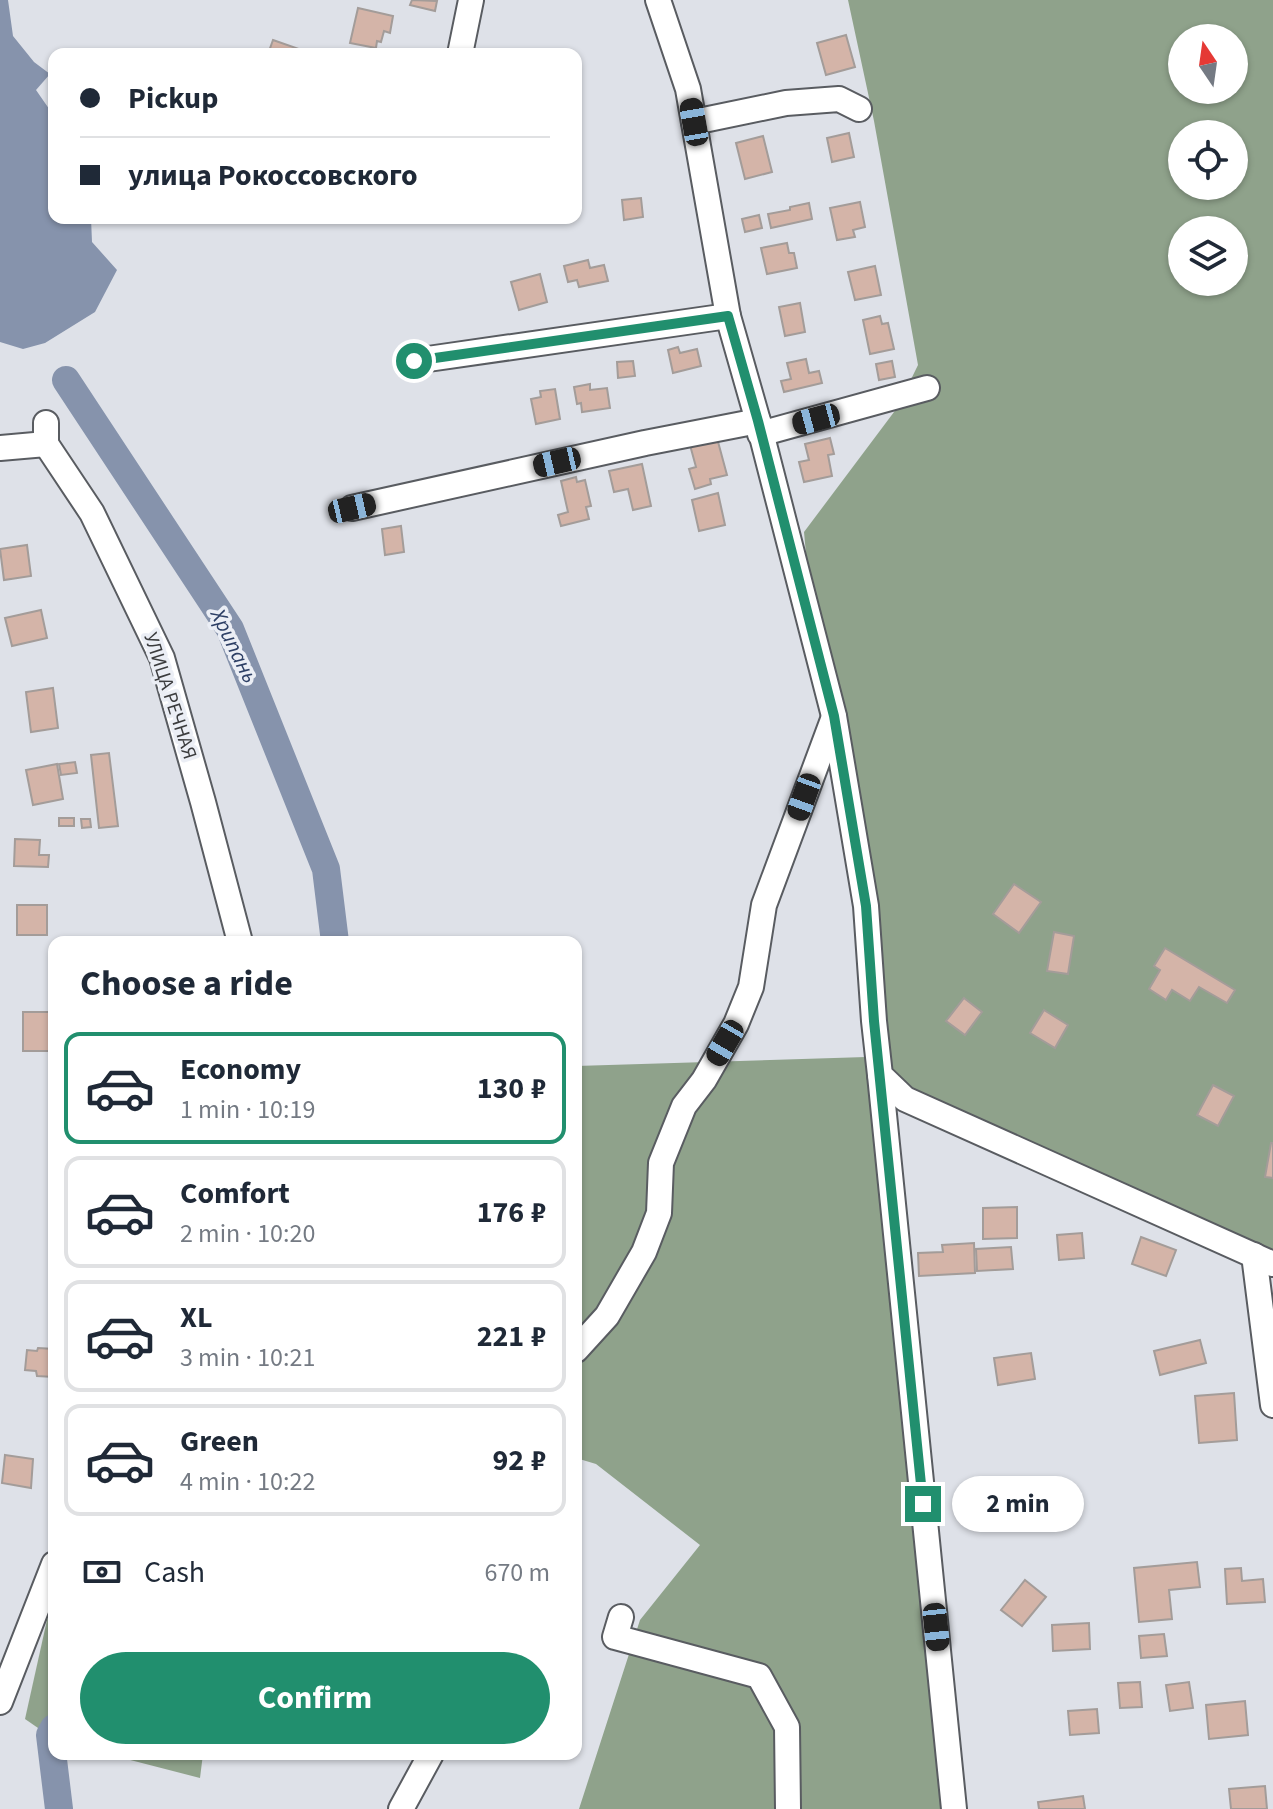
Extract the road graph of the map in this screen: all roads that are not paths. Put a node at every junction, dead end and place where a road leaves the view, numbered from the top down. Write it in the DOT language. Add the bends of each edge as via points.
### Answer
graph roads {
  1 [pos="471,0"];
  2 [pos="658,0"];
  3 [pos="461,48"];
  4 [pos="859,109"];
  5 [pos="694,122"];
  6 [pos="728,316"];
  7 [pos="414,361"];
  8 [pos="927,388"];
  9 [pos="759,427"];
  10 [pos="0,448"];
  11 [pos="352,508"];
  12 [pos="834,716"];
  13 [pos="238,936"];
  14 [pos="880,1075"];
  15 [pos="1263,1260"];
  16 [pos="582,1343"];
  17 [pos="1273,1405"];
  18 [pos="48,1579"];
  19 [pos="621,1617"];
  20 [pos="0,1702"];
  21 [pos="428,1760"];
  22 [pos="401,1809"];
  23 [pos="788,1809"];
  24 [pos="954,1809"];
  1 -- 3 [label="street"];
  2 -- 5 [label="street"];
  4 -- 5 [label="street" via="839,99 799,102"];
  5 -- 6 [label="street"];
  6 -- 7 [label="street"];
  6 -- 9 [label="street"];
  8 -- 9 [label="street"];
  9 -- 11 [label="street" via="645,443"];
  9 -- 12 [label="street"];
  10 -- 13 [label="street, УЛИЦА РЕЧНАЯ" via="46,434 92,513 162,658"];
  12 -- 14 [label="street" via="866,906"];
  12 -- 16 [label="street" via="764,905 751,987 704,1080 684,1106 661,1163 659,1213 644,1252 607,1316"];
  14 -- 15 [label="street" via="905,1099"];
  14 -- 24 [label="street"];
  15 -- 17 [label="street"];
  18 -- 20 [label="street"];
  19 -- 23 [label="street" via="615,1637 759,1676 787,1727"];
  21 -- 22 [label="street"];
}
